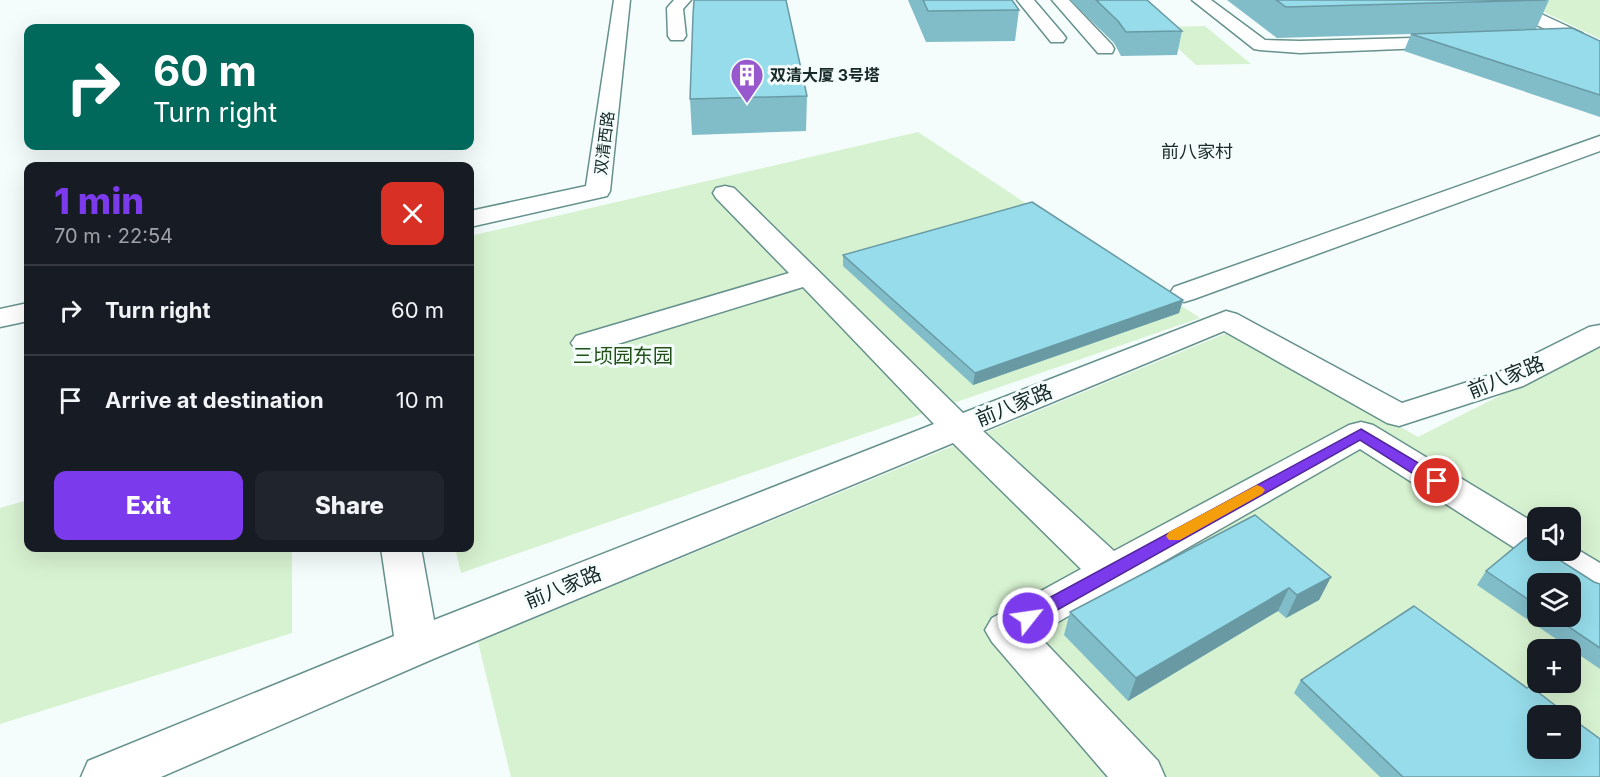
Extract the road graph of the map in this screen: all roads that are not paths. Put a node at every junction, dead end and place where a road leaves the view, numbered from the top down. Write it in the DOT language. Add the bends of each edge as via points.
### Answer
graph roads {
  1 [pos="622,0"];
  2 [pos="683,0"];
  3 [pos="1025,0"];
  4 [pos="1060,0"];
  5 [pos="1200,0"];
  6 [pos="1498,0"];
  7 [pos="677,36"];
  8 [pos="1056,38"];
  9 [pos="1540,39"];
  10 [pos="1468,41"];
  11 [pos="1105,49"];
  12 [pos="1600,143"];
  13 [pos="725,193"];
  14 [pos="474,218"];
  15 [pos="808,276"];
  16 [pos="24,313"];
  17 [pos="0,318"];
  18 [pos="1226,320"];
  19 [pos="1600,334"];
  20 [pos="587,343"];
  21 [pos="958,428"];
  22 [pos="1527,537"];
  23 [pos="402,552"];
  24 [pos="1565,561"];
  25 [pos="1110,572"];
  26 [pos="1600,583"];
  27 [pos="417,646"];
  28 [pos="106,777"];
  29 [pos="1140,777"];
  1 -- 14 [label="street, 双清西路" via="598,191"];
  2 -- 7 [label="street" via="675,8"];
  3 -- 8 [label="street"];
  4 -- 11 [label="street"];
  5 -- 10 [label="street" via="1260,45"];
  6 -- 9 [label="street" via="1576,37"];
  12 -- 18 [label="street" via="1184,293"];
  13 -- 15 [label="street"];
  15 -- 20 [label="street"];
  15 -- 21 [label="street"];
  16 -- 17 [label="street"];
  18 -- 19 [label="street, 前八家路" via="1399,415 1511,379"];
  18 -- 21 [label="street, 前八家路"];
  21 -- 25 [label="street"];
  21 -- 27 [label="street, 前八家路"];
  22 -- 25 [label="street" via="1361,434"];
  23 -- 27 [label="street"];
  24 -- 26 [label="street"];
  25 -- 29 [label="street" via="1007,630"];
  27 -- 28 [label="street, 前八家路"];
}
